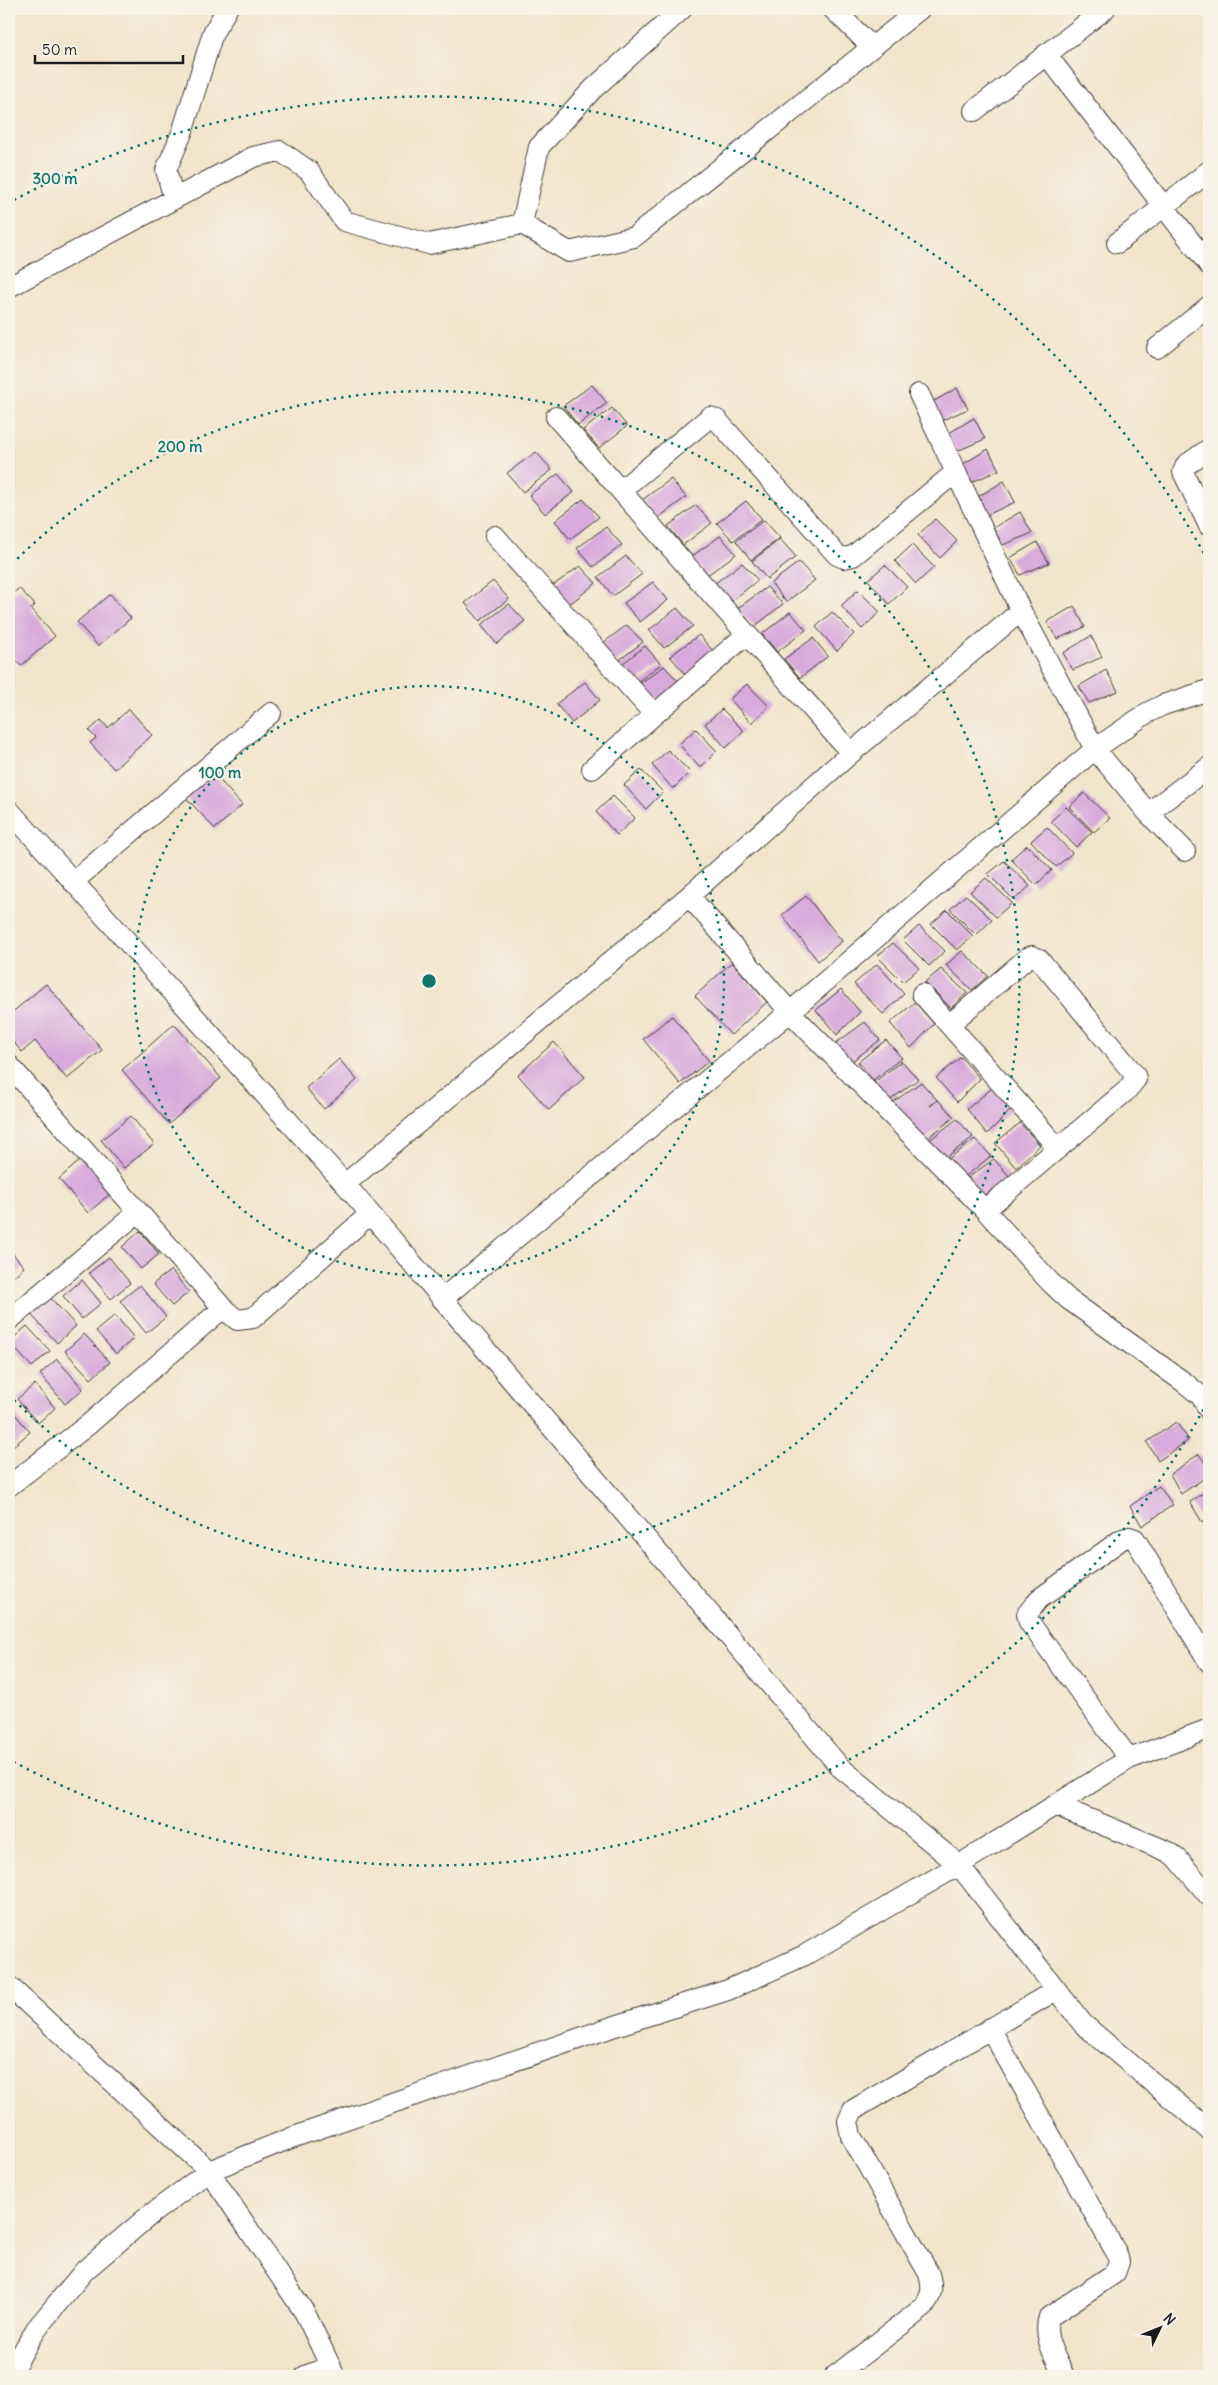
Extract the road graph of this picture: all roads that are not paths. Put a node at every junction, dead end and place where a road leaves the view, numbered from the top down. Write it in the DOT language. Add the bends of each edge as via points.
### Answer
graph roads {
  1 [pos="227,9"];
  2 [pos="682,9"];
  3 [pos="833,9"];
  4 [pos="920,9"];
  5 [pos="1105,9"];
  6 [pos="872,47"];
  7 [pos="1046,54"];
  8 [pos="974,111"];
  9 [pos="1209,171"];
  10 [pos="174,199"];
  11 [pos="1164,206"];
  12 [pos="522,224"];
  13 [pos="1117,243"];
  14 [pos="1209,265"];
  15 [pos="9,287"];
  16 [pos="1209,306"];
  17 [pos="1157,348"];
  18 [pos="919,394"];
  19 [pos="556,417"];
  20 [pos="1209,449"];
  21 [pos="956,472"];
  22 [pos="621,490"];
  23 [pos="1209,526"];
  24 [pos="495,536"];
  25 [pos="1021,611"];
  26 [pos="747,634"];
  27 [pos="1209,690"];
  28 [pos="271,713"];
  29 [pos="654,714"];
  30 [pos="1095,749"];
  31 [pos="851,753"];
  32 [pos="1209,767"];
  33 [pos="592,769"];
  34 [pos="9,810"];
  35 [pos="1148,813"];
  36 [pos="1185,851"];
  37 [pos="73,882"];
  38 [pos="689,896"];
  39 [pos="922,994"];
  40 [pos="790,1012"];
  41 [pos="950,1024"];
  42 [pos="9,1064"];
  43 [pos="1057,1147"];
  44 [pos="345,1184"];
  45 [pos="985,1210"];
  46 [pos="137,1213"];
  47 [pos="370,1214"];
  48 [pos="442,1299"];
  49 [pos="223,1308"];
  50 [pos="9,1320"];
  51 [pos="1209,1410"];
  52 [pos="9,1486"];
  53 [pos="1209,1662"];
  54 [pos="1209,1729"];
  55 [pos="1129,1759"];
  56 [pos="1055,1805"];
  57 [pos="959,1865"];
  58 [pos="1209,1896"];
  59 [pos="9,1986"];
  60 [pos="1056,1990"];
  61 [pos="990,2028"];
  62 [pos="1209,2130"];
  63 [pos="209,2171"];
  64 [pos="333,2371"];
  65 [pos="9,2376"];
  66 [pos="305,2376"];
  67 [pos="835,2376"];
  68 [pos="1064,2376"];
  1 -- 10 [label="street" via="213,33 182,133 166,170"];
  2 -- 12 [label="street" via="593,89 539,147"];
  3 -- 6 [label="street"];
  4 -- 6 [label="street"];
  5 -- 7 [label="street"];
  6 -- 12 [label="street" via="634,237 570,252"];
  7 -- 8 [label="street"];
  7 -- 11 [label="street"];
  9 -- 11 [label="street"];
  10 -- 12 [label="street" via="253,157 280,151 309,172 344,221 429,244"];
  10 -- 15 [label="street"];
  11 -- 13 [label="street"];
  11 -- 14 [label="street"];
  16 -- 17 [label="street"];
  18 -- 21 [label="street"];
  19 -- 22 [label="street"];
  20 -- 23 [label="street" via="1186,465 1184,472"];
  21 -- 22 [label="street" via="853,556 844,558 837,555 717,420 710,417"];
  21 -- 25 [label="street"];
  22 -- 26 [label="street"];
  24 -- 29 [label="street"];
  25 -- 30 [label="street"];
  25 -- 31 [label="street"];
  26 -- 29 [label="street"];
  26 -- 31 [label="street"];
  27 -- 30 [label="street" via="1147,713"];
  28 -- 37 [label="street"];
  29 -- 33 [label="street"];
  30 -- 35 [label="street"];
  30 -- 40 [label="street"];
  31 -- 38 [label="street"];
  32 -- 35 [label="street"];
  34 -- 37 [label="street"];
  35 -- 36 [label="street"];
  37 -- 44 [label="street"];
  38 -- 40 [label="street"];
  38 -- 44 [label="street"];
  39 -- 41 [label="street"];
  40 -- 45 [label="street"];
  40 -- 48 [label="street"];
  41 -- 43 [label="street"];
  41 -- 43 [label="street" via="1027,958 1039,959 1136,1079 1126,1091"];
  42 -- 46 [label="street"];
  43 -- 45 [label="street"];
  44 -- 47 [label="street"];
  45 -- 51 [label="street" via="1068,1299 1185,1383 1201,1396"];
  46 -- 49 [label="street"];
  46 -- 50 [label="street"];
  47 -- 48 [label="street"];
  47 -- 49 [label="street" via="253,1318 237,1320"];
  48 -- 57 [label="street" via="840,1767"];
  49 -- 52 [label="street" via="89,1424"];
  53 -- 55 [label="street" via="1134,1539 1129,1537 1046,1594 1031,1608 1027,1614 1029,1622"];
  54 -- 55 [label="street"];
  55 -- 56 [label="street"];
  56 -- 57 [label="street"];
  56 -- 58 [label="street" via="1169,1852"];
  57 -- 60 [label="street"];
  57 -- 63 [label="street" via="805,1955 728,1990 291,2138"];
  59 -- 63 [label="street"];
  60 -- 61 [label="street"];
  60 -- 62 [label="street" via="1083,2024"];
  61 -- 67 [label="street" via="864,2102 853,2110 848,2121 851,2136 929,2274 933,2288 924,2307"];
  61 -- 68 [label="street" via="1119,2262 1115,2273 1049,2317 1047,2338"];
  63 -- 64 [label="street" via="305,2313"];
  63 -- 65 [label="street" via="85,2270 36,2329"];
  64 -- 66 [label="street"];
}
